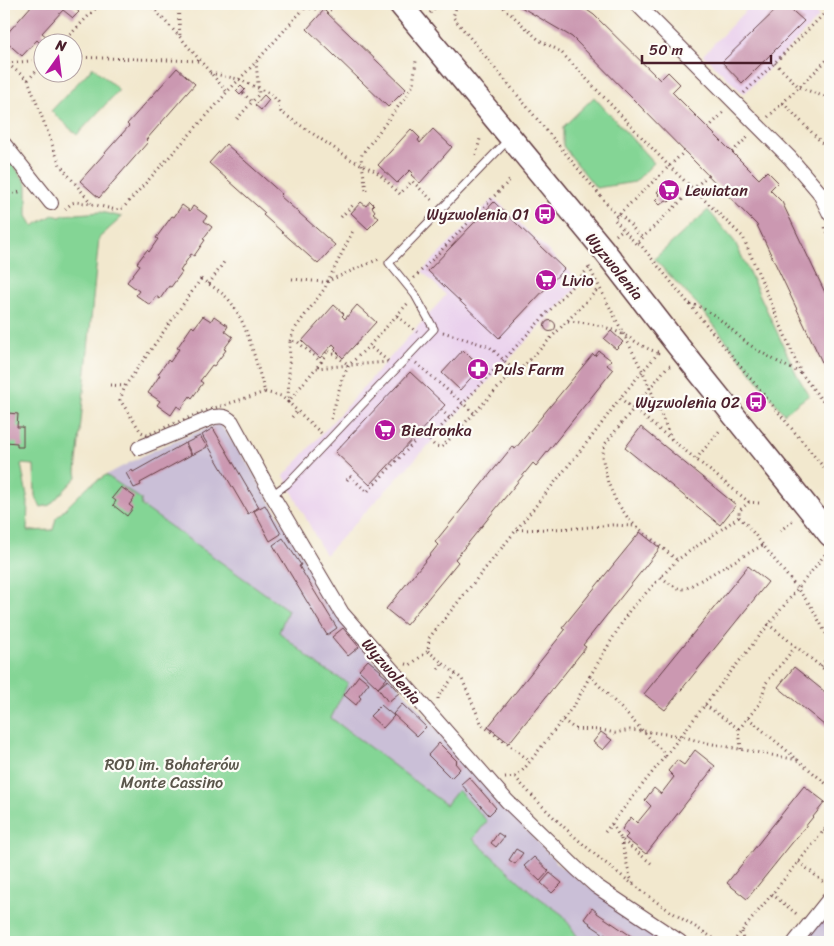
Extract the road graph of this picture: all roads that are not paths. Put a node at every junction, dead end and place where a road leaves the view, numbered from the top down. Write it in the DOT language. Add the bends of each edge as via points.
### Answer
graph roads {
  1 [pos="400,4"];
  2 [pos="637,4"];
  3 [pos="510,138"];
  4 [pos="4,144"];
  5 [pos="50,203"];
  6 [pos="830,214"];
  7 [pos="139,448"];
  8 [pos="272,495"];
  9 [pos="829,536"];
  10 [pos="830,898"];
  11 [pos="680,942"];
  12 [pos="795,942"];
  1 -- 3 [label="main road, Wyzwolenia"];
  2 -- 6 [label="street" via="790,158 819,192"];
  3 -- 8 [label="lane" via="389,263 415,295 434,329 287,484"];
  3 -- 9 [label="main road, Wyzwolenia"];
  4 -- 5 [label="street"];
  7 -- 8 [label="street, Wyzwolenia" via="214,417 227,417"];
  8 -- 11 [label="street, Wyzwolenia" via="342,613 507,801 596,886"];
  10 -- 12 [label="street"];
}
